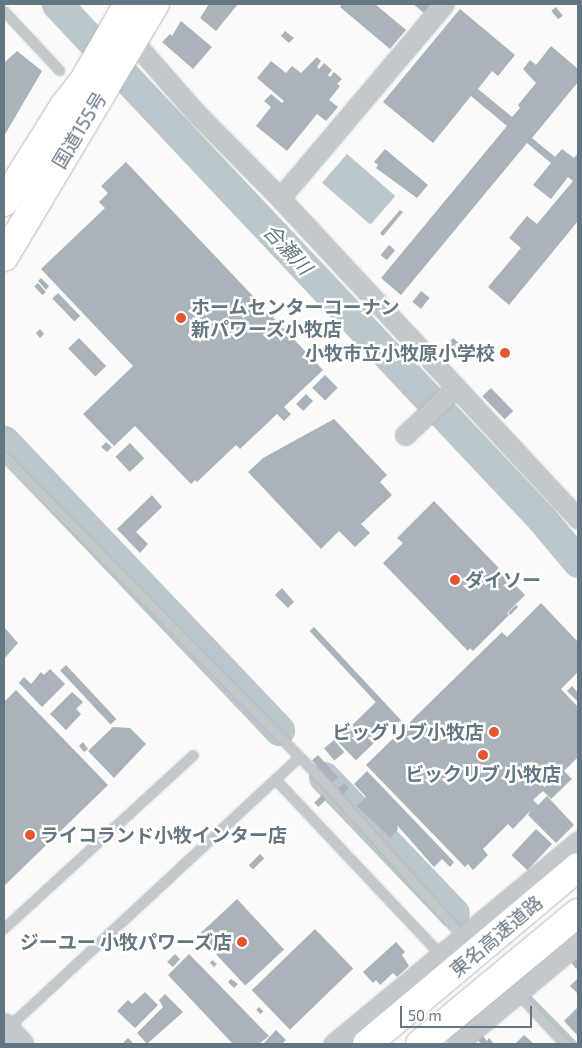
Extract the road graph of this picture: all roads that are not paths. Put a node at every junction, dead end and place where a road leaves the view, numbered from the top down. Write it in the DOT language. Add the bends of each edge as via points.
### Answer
graph roads {
  1 [pos="155,4"];
  2 [pos="444,4"];
  3 [pos="4,11"];
  4 [pos="126,23"];
  5 [pos="59,70"];
  6 [pos="91,90"];
  7 [pos="280,198"];
  8 [pos="4,202"];
  9 [pos="4,257"];
  10 [pos="456,388"];
  11 [pos="404,435"];
  12 [pos="4,456"];
  13 [pos="578,518"];
  14 [pos="193,755"];
  15 [pos="299,757"];
  16 [pos="276,779"];
  17 [pos="578,841"];
  18 [pos="578,867"];
  19 [pos="578,913"];
  20 [pos="4,928"];
  21 [pos="462,936"];
  22 [pos="578,942"];
  23 [pos="440,954"];
  24 [pos="518,994"];
  25 [pos="10,1033"];
  26 [pos="332,1044"];
  27 [pos="367,1044"];
  28 [pos="420,1044"];
  29 [pos="457,1044"];
  30 [pos="566,1044"];
  1 -- 4 [label="highway, 国道155号"];
  2 -- 7 [label="street"];
  3 -- 5 [label="lane"];
  4 -- 6 [label="highway, 国道155号"];
  4 -- 7 [label="street" via="196,113"];
  6 -- 8 [label="highway, 国道155号" via="64,106"];
  6 -- 9 [label="highway, 国道155号"];
  7 -- 10 [label="street"];
  10 -- 11 [label="street"];
  10 -- 13 [label="street"];
  12 -- 15 [label="lane"];
  14 -- 20 [label="lane"];
  15 -- 16 [label="lane"];
  15 -- 21 [label="lane"];
  16 -- 23 [label="lane"];
  16 -- 25 [label="lane"];
  17 -- 21 [label="street"];
  18 -- 27 [label="highway, 東名高速道路"];
  19 -- 28 [label="highway, 東名高速道路"];
  21 -- 23 [label="street"];
  22 -- 24 [label="street"];
  23 -- 26 [label="street"];
  24 -- 29 [label="street"];
  24 -- 30 [label="lane"];
}
